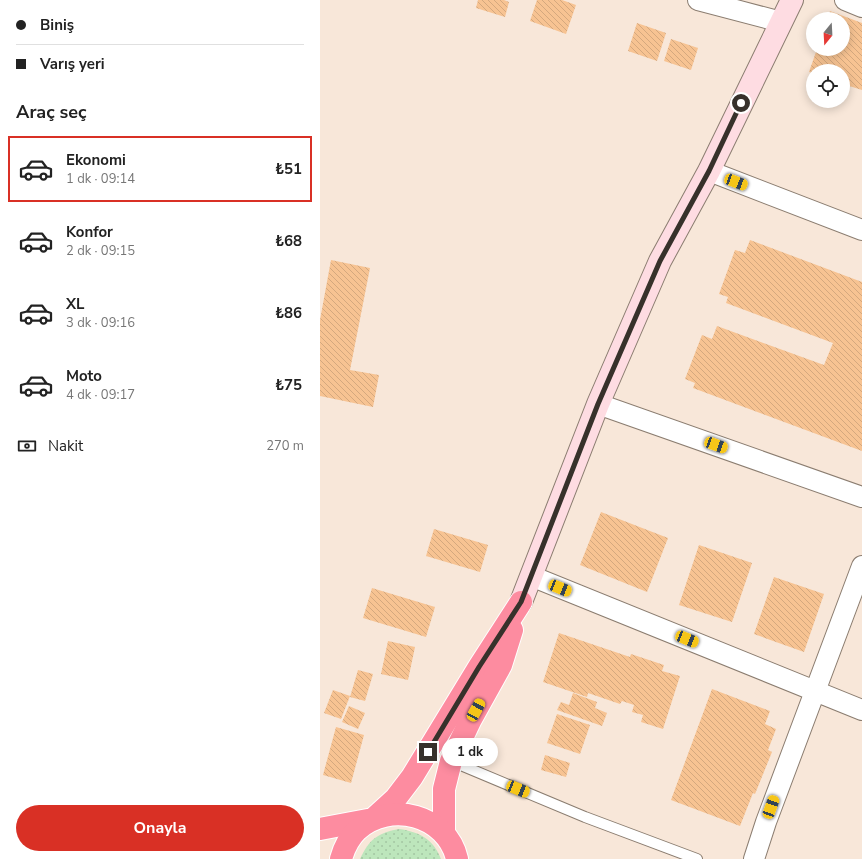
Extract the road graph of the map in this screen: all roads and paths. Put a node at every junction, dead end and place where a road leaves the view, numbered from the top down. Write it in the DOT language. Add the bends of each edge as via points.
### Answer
graph roads {
  1 [pos="698,0"];
  2 [pos="792,0"];
  3 [pos="845,0"];
  4 [pos="862,7"];
  5 [pos="781,22"];
  6 [pos="709,171"];
  7 [pos="862,230"];
  8 [pos="598,404"];
  9 [pos="862,497"];
  10 [pos="862,566"];
  11 [pos="531,576"];
  12 [pos="521,602"];
  13 [pos="814,691"];
  14 [pos="862,710"];
  15 [pos="451,761"];
  16 [pos="373,819"];
  17 [pos="320,829"];
  18 [pos="456,850"];
  19 [pos="341,859"];
  20 [pos="697,859"];
  21 [pos="754,859"];
  1 -- 5 [label="street"];
  2 -- 5 [label="street"];
  3 -- 4 [label="street"];
  5 -- 6 [label="street"];
  6 -- 7 [label="street"];
  6 -- 8 [label="street" via="660,261"];
  8 -- 9 [label="street"];
  8 -- 11 [label="street"];
  10 -- 13 [label="street"];
  11 -- 12 [label="street"];
  11 -- 13 [label="street"];
  12 -- 15 [label="highway" via="501,665"];
  12 -- 16 [label="highway" via="412,777 396,798"];
  13 -- 14 [label="street"];
  13 -- 21 [label="street"];
  15 -- 18 [label="highway" via="444,789"];
  15 -- 20 [label="lane"];
  16 -- 17 [label="highway"];
  16 -- 18 [label="highway" via="391,814 410,814 428,821"];
  16 -- 19 [label="highway" via="357,830 346,845"];
}
